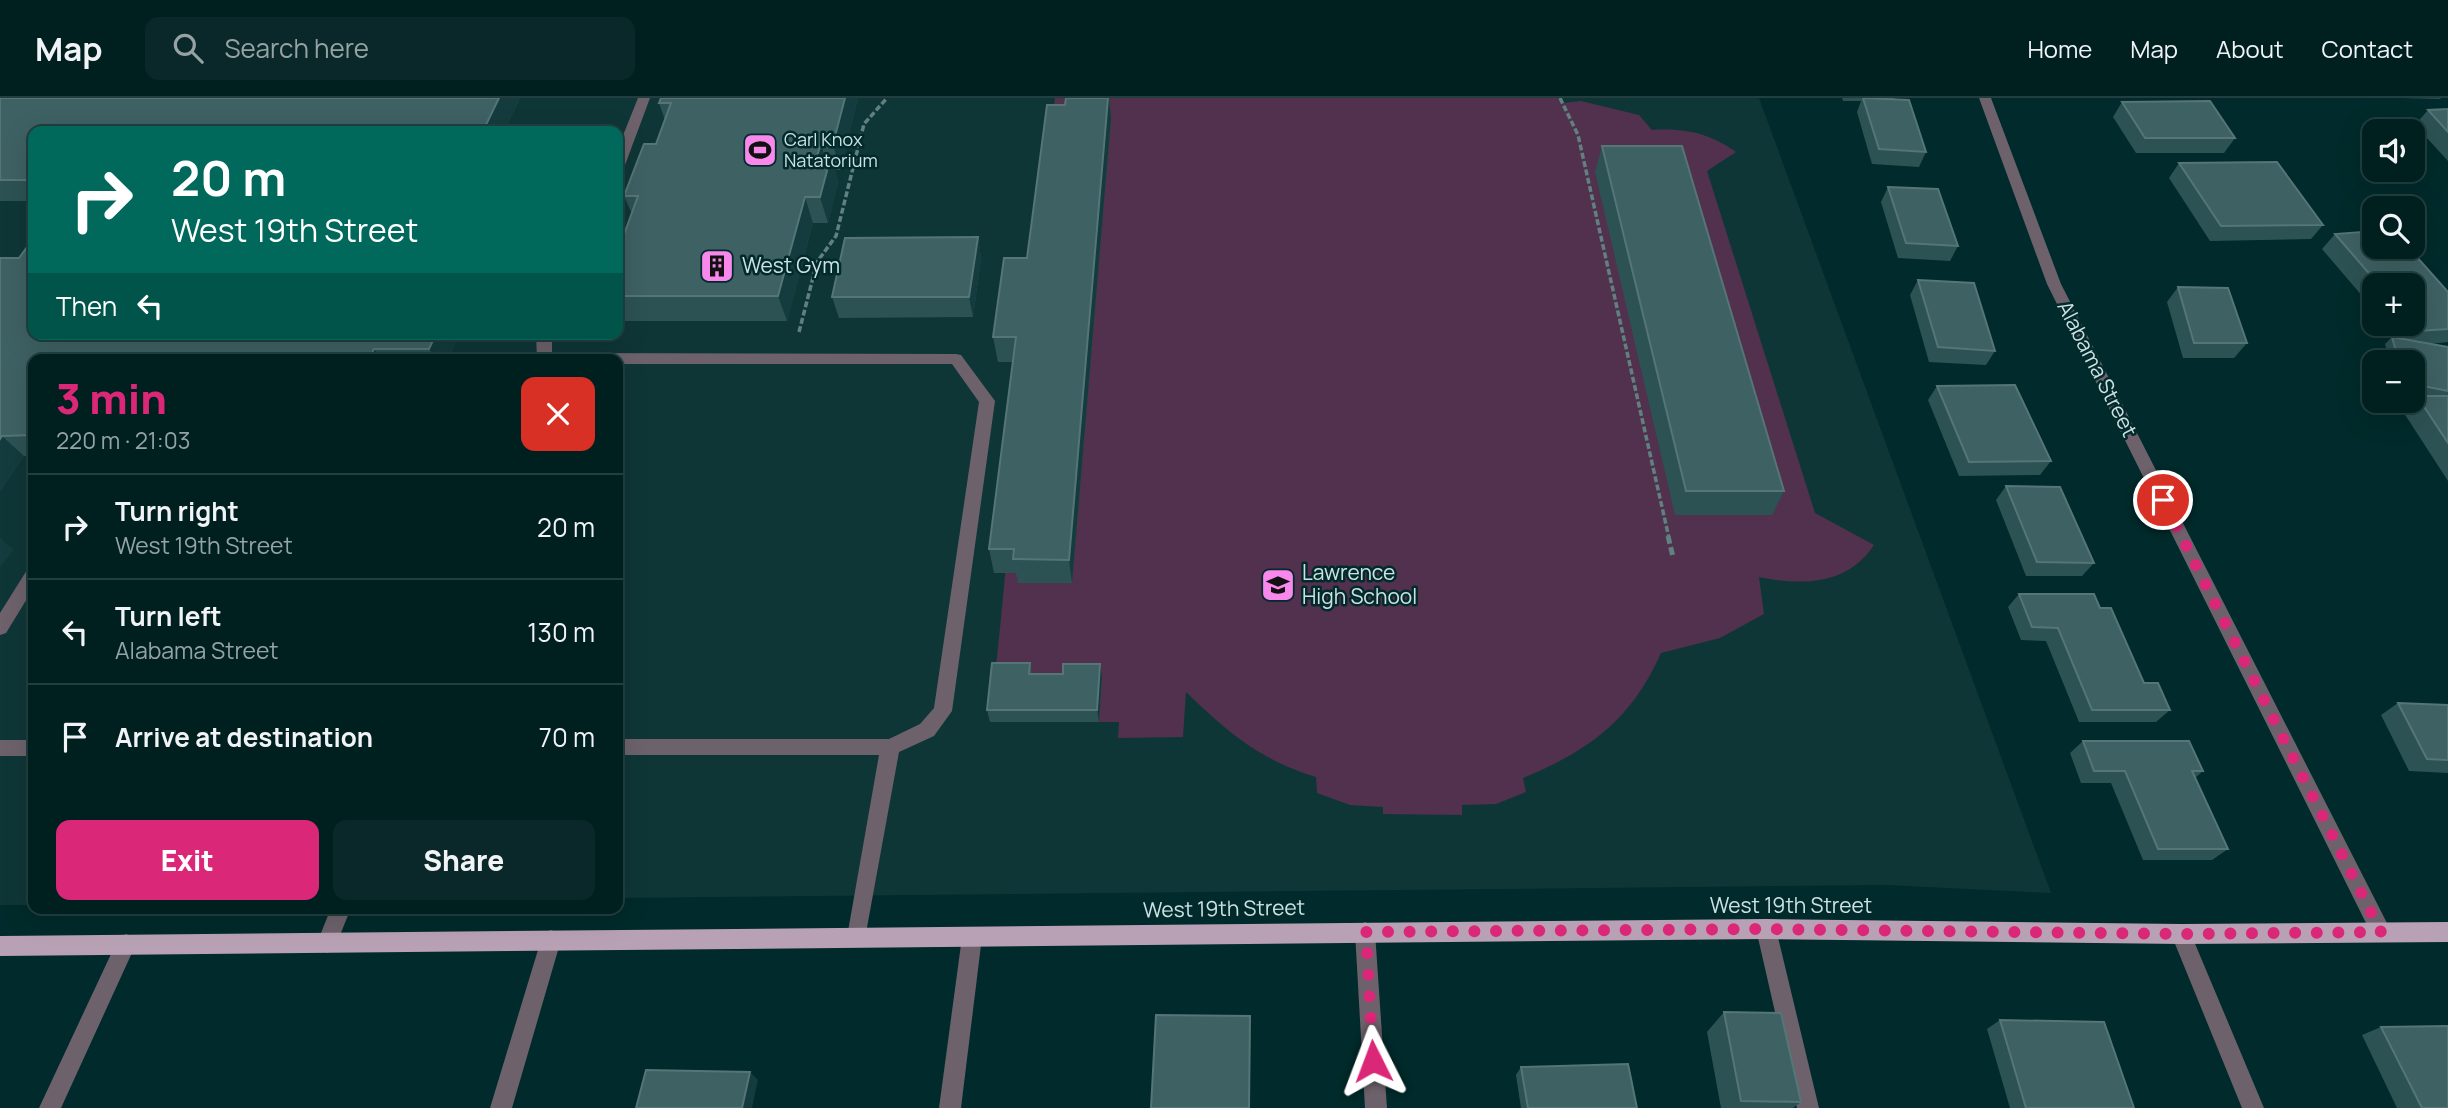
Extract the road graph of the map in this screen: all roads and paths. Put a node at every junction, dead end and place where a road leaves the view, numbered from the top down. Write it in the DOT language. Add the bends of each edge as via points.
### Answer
graph roads {
  1 [pos="644,98"];
  2 [pos="887,98"];
  3 [pos="1560,98"];
  4 [pos="1985,98"];
  5 [pos="623,151"];
  6 [pos="623,358"];
  7 [pos="793,358"];
  8 [pos="1673,557"];
  9 [pos="28,583"];
  10 [pos="0,628"];
  11 [pos="623,747"];
  12 [pos="890,747"];
  13 [pos="0,748"];
  14 [pos="28,748"];
  15 [pos="339,914"];
  16 [pos="1766,929"];
  17 [pos="1366,932"];
  18 [pos="2381,932"];
  19 [pos="2448,932"];
  20 [pos="2181,934"];
  21 [pos="858,937"];
  22 [pos="972,937"];
  23 [pos="551,940"];
  24 [pos="327,943"];
  25 [pos="126,944"];
  26 [pos="0,946"];
  27 [pos="50,1108"];
  28 [pos="501,1108"];
  29 [pos="950,1108"];
  30 [pos="1376,1108"];
  31 [pos="1808,1108"];
  32 [pos="2253,1108"];
  1 -- 5 [label="street"];
  2 -- 7 [label="path" via="864,124 836,236 817,262"];
  3 -- 8 [label="path" via="1578,135"];
  4 -- 18 [label="street, Alabama Street" via="2054,284"];
  6 -- 7 [label="street"];
  7 -- 12 [label="street" via="956,359 987,401 943,711 927,730"];
  9 -- 10 [label="street"];
  11 -- 12 [label="street"];
  12 -- 21 [label="street"];
  13 -- 14 [label="street"];
  15 -- 24 [label="street"];
  16 -- 17 [label="main road, West 19th Street"];
  16 -- 20 [label="main road, West 19th Street"];
  16 -- 31 [label="street"];
  17 -- 22 [label="main road, West 19th Street"];
  17 -- 30 [label="street"];
  18 -- 19 [label="main road, West 19th Street"];
  18 -- 20 [label="main road, West 19th Street"];
  20 -- 32 [label="street"];
  21 -- 22 [label="main road, West 19th Street"];
  21 -- 23 [label="main road, West 19th Street"];
  22 -- 29 [label="street"];
  23 -- 24 [label="main road, West 19th Street"];
  23 -- 28 [label="street"];
  24 -- 25 [label="main road, West 19th Street"];
  25 -- 26 [label="main road, West 19th Street"];
  25 -- 27 [label="street"];
}
